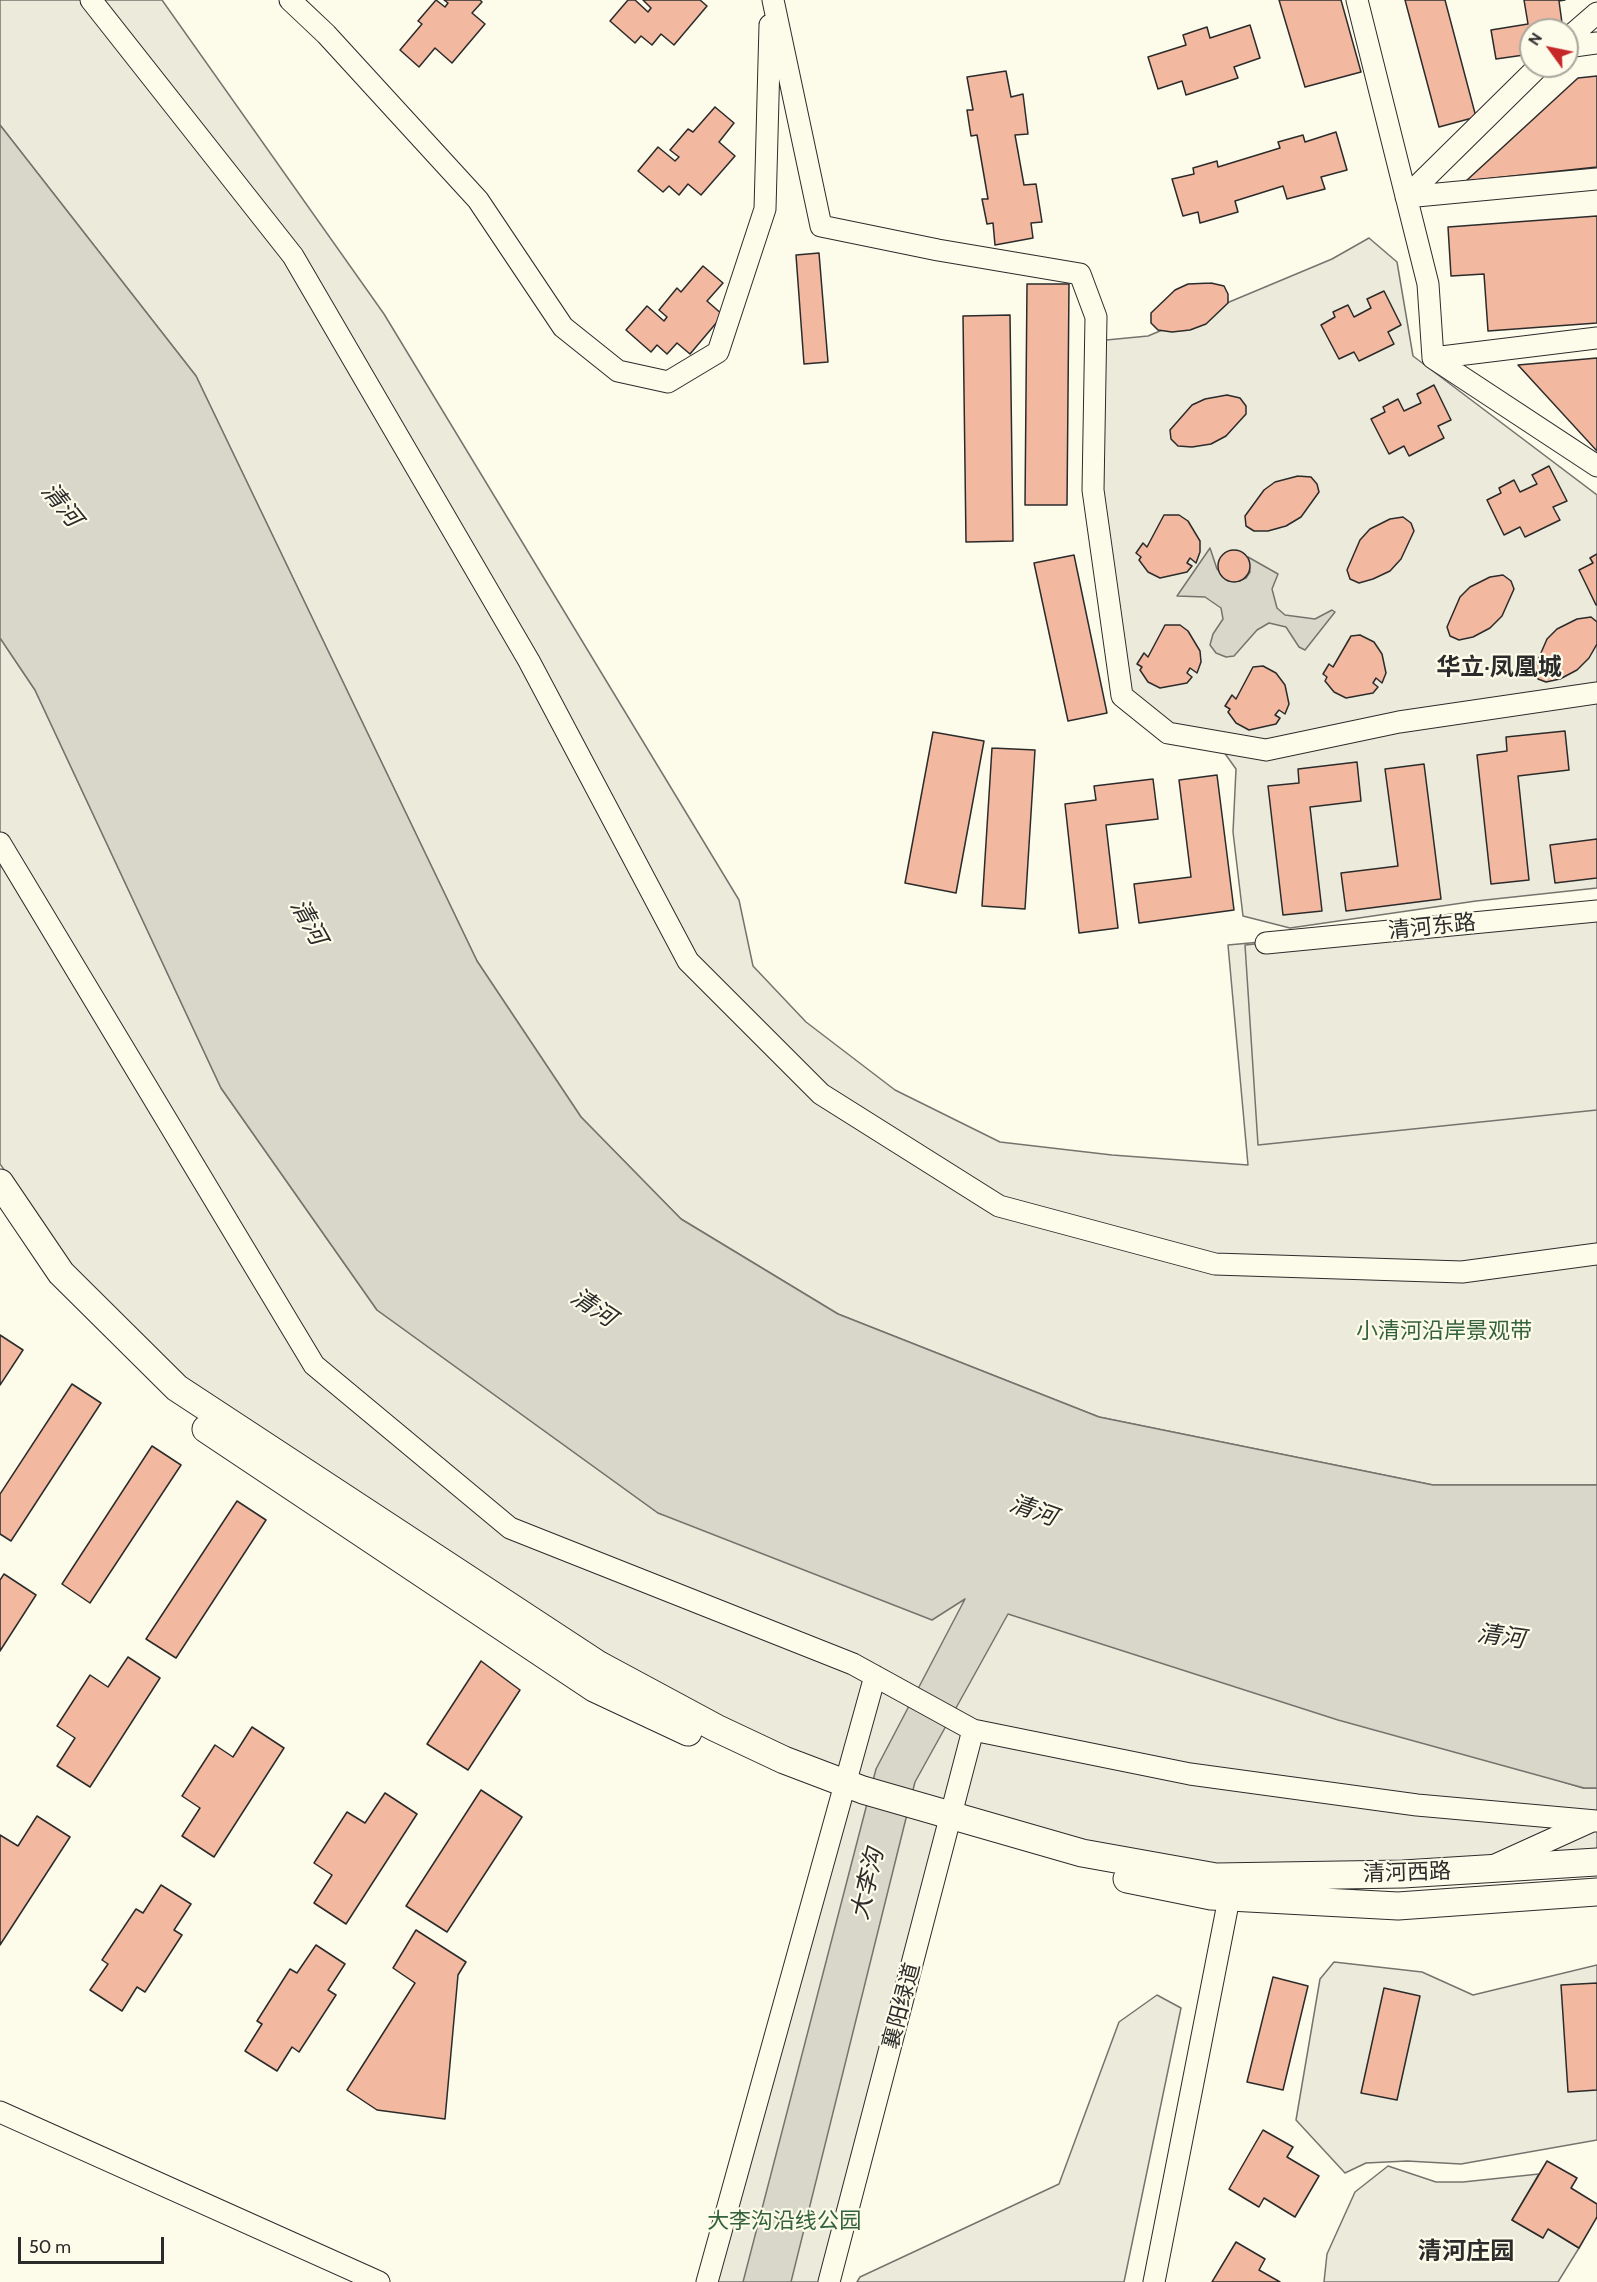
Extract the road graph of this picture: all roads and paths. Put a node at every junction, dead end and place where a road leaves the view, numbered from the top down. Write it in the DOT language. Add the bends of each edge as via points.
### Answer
graph roads {
  1 [pos="91,0"];
  2 [pos="290,0"];
  3 [pos="772,0"];
  4 [pos="1357,0"];
  5 [pos="1597,14"];
  6 [pos="1579,29"];
  7 [pos="1597,43"];
  8 [pos="1579,45"];
  9 [pos="1527,78"];
  10 [pos="1597,179"];
  11 [pos="1406,198"];
  12 [pos="1597,338"];
  13 [pos="1434,358"];
  14 [pos="1597,466"];
  15 [pos="1597,693"];
  16 [pos="0,843"];
  17 [pos="1597,911"];
  18 [pos="1266,943"];
  19 [pos="0,1183"];
  20 [pos="0,1213"];
  21 [pos="1597,1254"];
  22 [pos="879,1678"];
  23 [pos="966,1726"];
  24 [pos="850,1794"];
  25 [pos="1595,1821"];
  26 [pos="942,1823"];
  27 [pos="1597,1862"];
  28 [pos="1488,1869"];
  29 [pos="1226,1884"];
  30 [pos="1597,1892"];
  31 [pos="0,2112"];
  32 [pos="379,2282"];
  33 [pos="707,2282"];
  34 [pos="829,2282"];
  35 [pos="1154,2282"];
  1 -- 21 [label="street" via="293,256 529,661 688,961 821,1094 999,1206 1215,1264 1462,1272"];
  2 -- 3 [label="street" via="478,200 563,327 618,371 668,382 718,352 765,209"];
  3 -- 15 [label="street" via="821,226 1080,274 1096,317 1093,490 1122,696 1168,733 1266,750 1399,723"];
  4 -- 11 [label="street"];
  5 -- 6 [label="street"];
  7 -- 8 [label="street"];
  9 -- 11 [label="street"];
  10 -- 11 [label="street"];
  11 -- 13 [label="street" via="1428,284"];
  12 -- 13 [label="street"];
  13 -- 14 [label="street"];
  16 -- 22 [label="street" via="314,1365 510,1528 853,1664"];
  17 -- 18 [label="street, 清河东路"];
  19 -- 24 [label="main road" via="61,1273 177,1388 599,1665"];
  20 -- 24 [label="main road" via="49,1286 167,1403 594,1688 788,1779"];
  22 -- 23 [label="street"];
  22 -- 24 [label="street"];
  23 -- 25 [label="street" via="1190,1774 1417,1805"];
  23 -- 26 [label="street, 襄阳绿道"];
  24 -- 26 [label="main road"];
  24 -- 33 [label="street"];
  25 -- 28 [label="street"];
  26 -- 29 [label="main road"];
  26 -- 34 [label="street, 襄阳绿道"];
  27 -- 28 [label="main road, 清河西路"];
  28 -- 29 [label="main road, 清河西路"];
  29 -- 30 [label="main road" via="1398,1906"];
  29 -- 35 [label="street"];
  31 -- 32 [label="street"];
}
